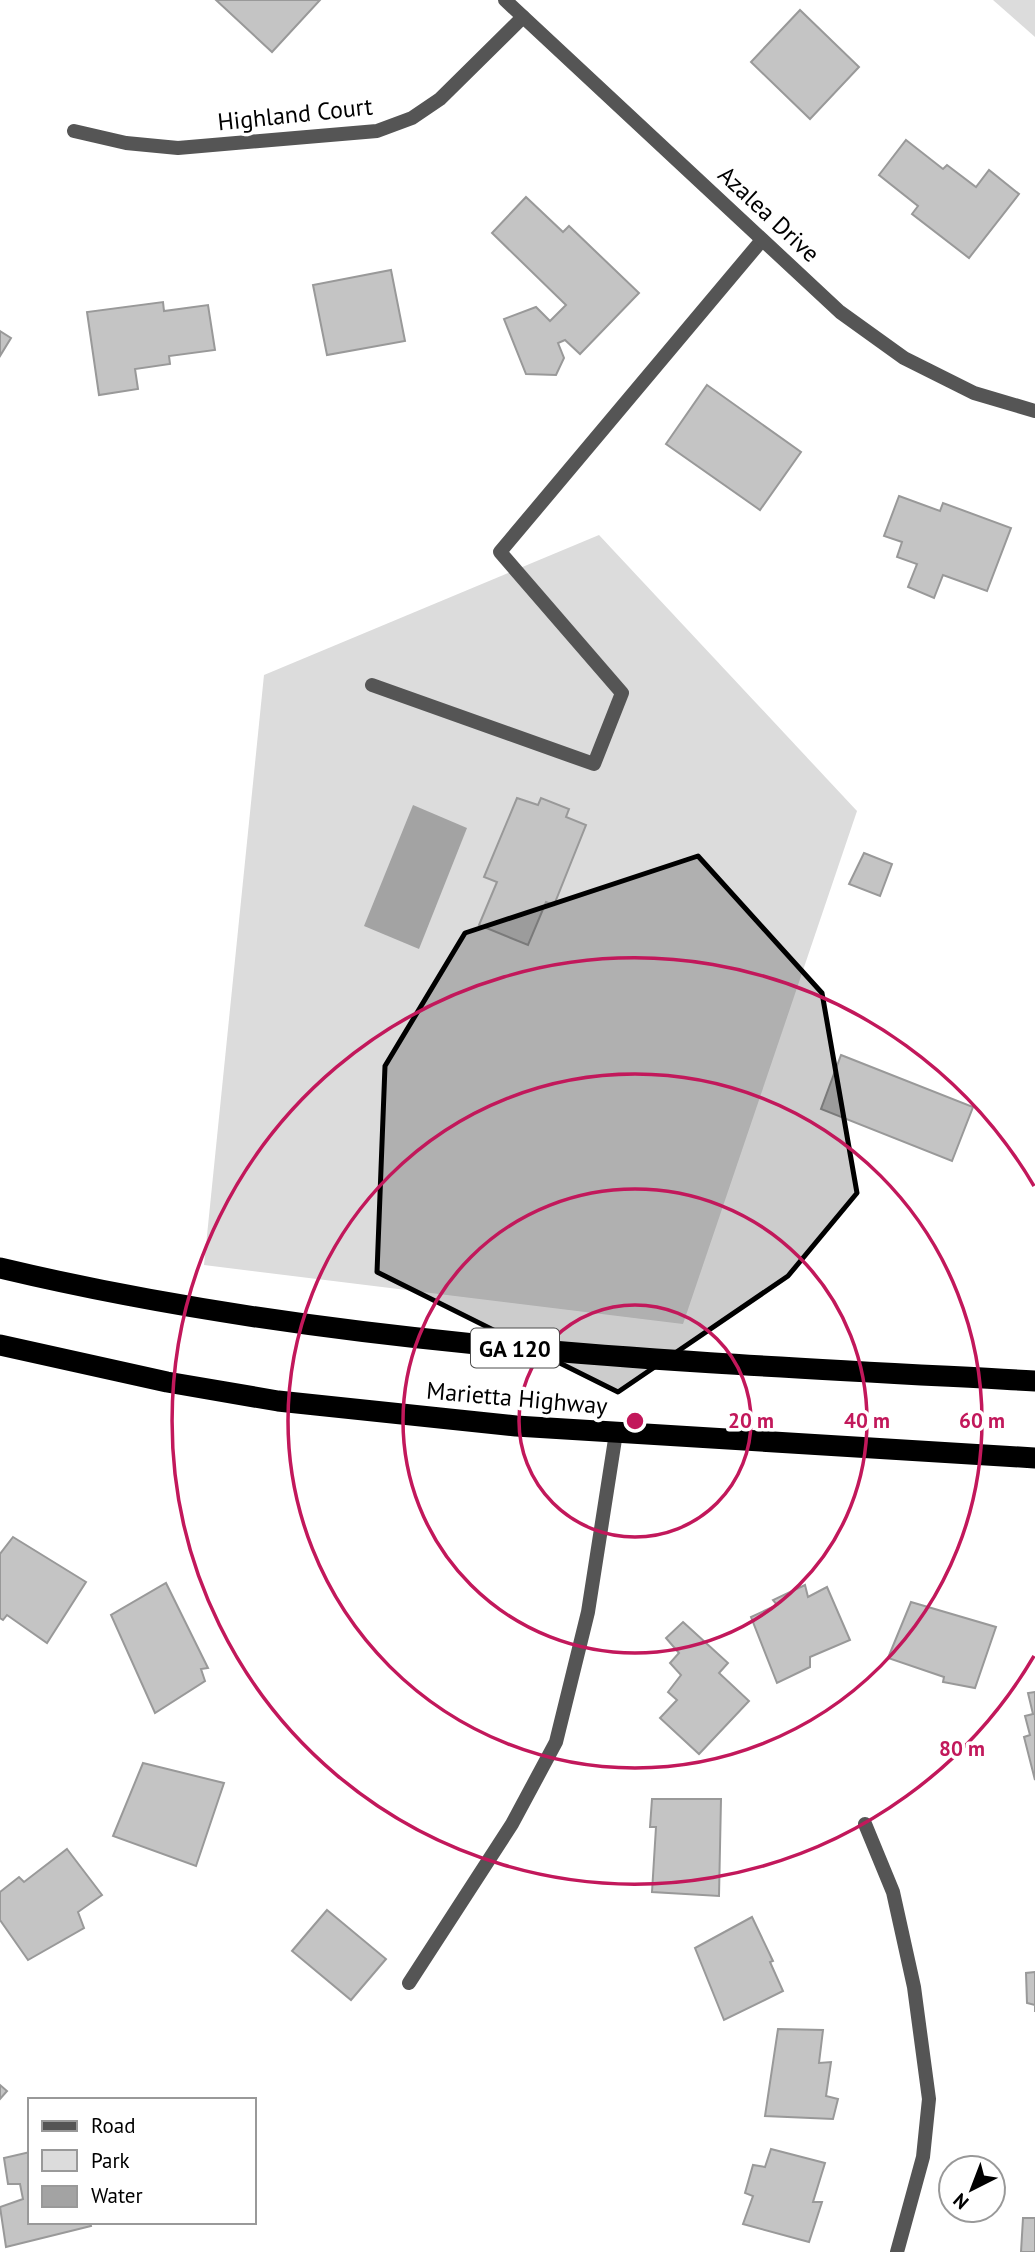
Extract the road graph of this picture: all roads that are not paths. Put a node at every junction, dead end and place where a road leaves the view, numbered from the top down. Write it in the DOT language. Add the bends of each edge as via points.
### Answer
graph roads {
  1 [pos="505,0"];
  2 [pos="523,17"];
  3 [pos="74,131"];
  4 [pos="762,240"];
  5 [pos="1035,411"];
  6 [pos="372,685"];
  7 [pos="0,1268"];
  8 [pos="0,1345"];
  9 [pos="1035,1381"];
  10 [pos="616,1433"];
  11 [pos="1035,1458"];
  12 [pos="865,1824"];
  13 [pos="409,1983"];
  14 [pos="897,2252"];
  1 -- 2 [label="street, Azalea Drive"];
  2 -- 3 [label="street, Highland Court" via="440,99 412,118 377,131 178,148 126,144"];
  2 -- 4 [label="street, Azalea Drive"];
  4 -- 5 [label="street, Azalea Drive" via="840,312 904,358 974,393"];
  4 -- 6 [label="street" via="500,552 622,693 594,764"];
  7 -- 9 [label="highway, Marietta Highway / GA 120" via="317,1327 555,1352"];
  8 -- 10 [label="highway, Marietta Highway" via="278,1401"];
  10 -- 11 [label="highway, Marietta Highway"];
  10 -- 13 [label="street" via="588,1612 556,1742 512,1824"];
  12 -- 14 [label="street" via="893,1892 914,1987 929,2099 923,2157"];
}
